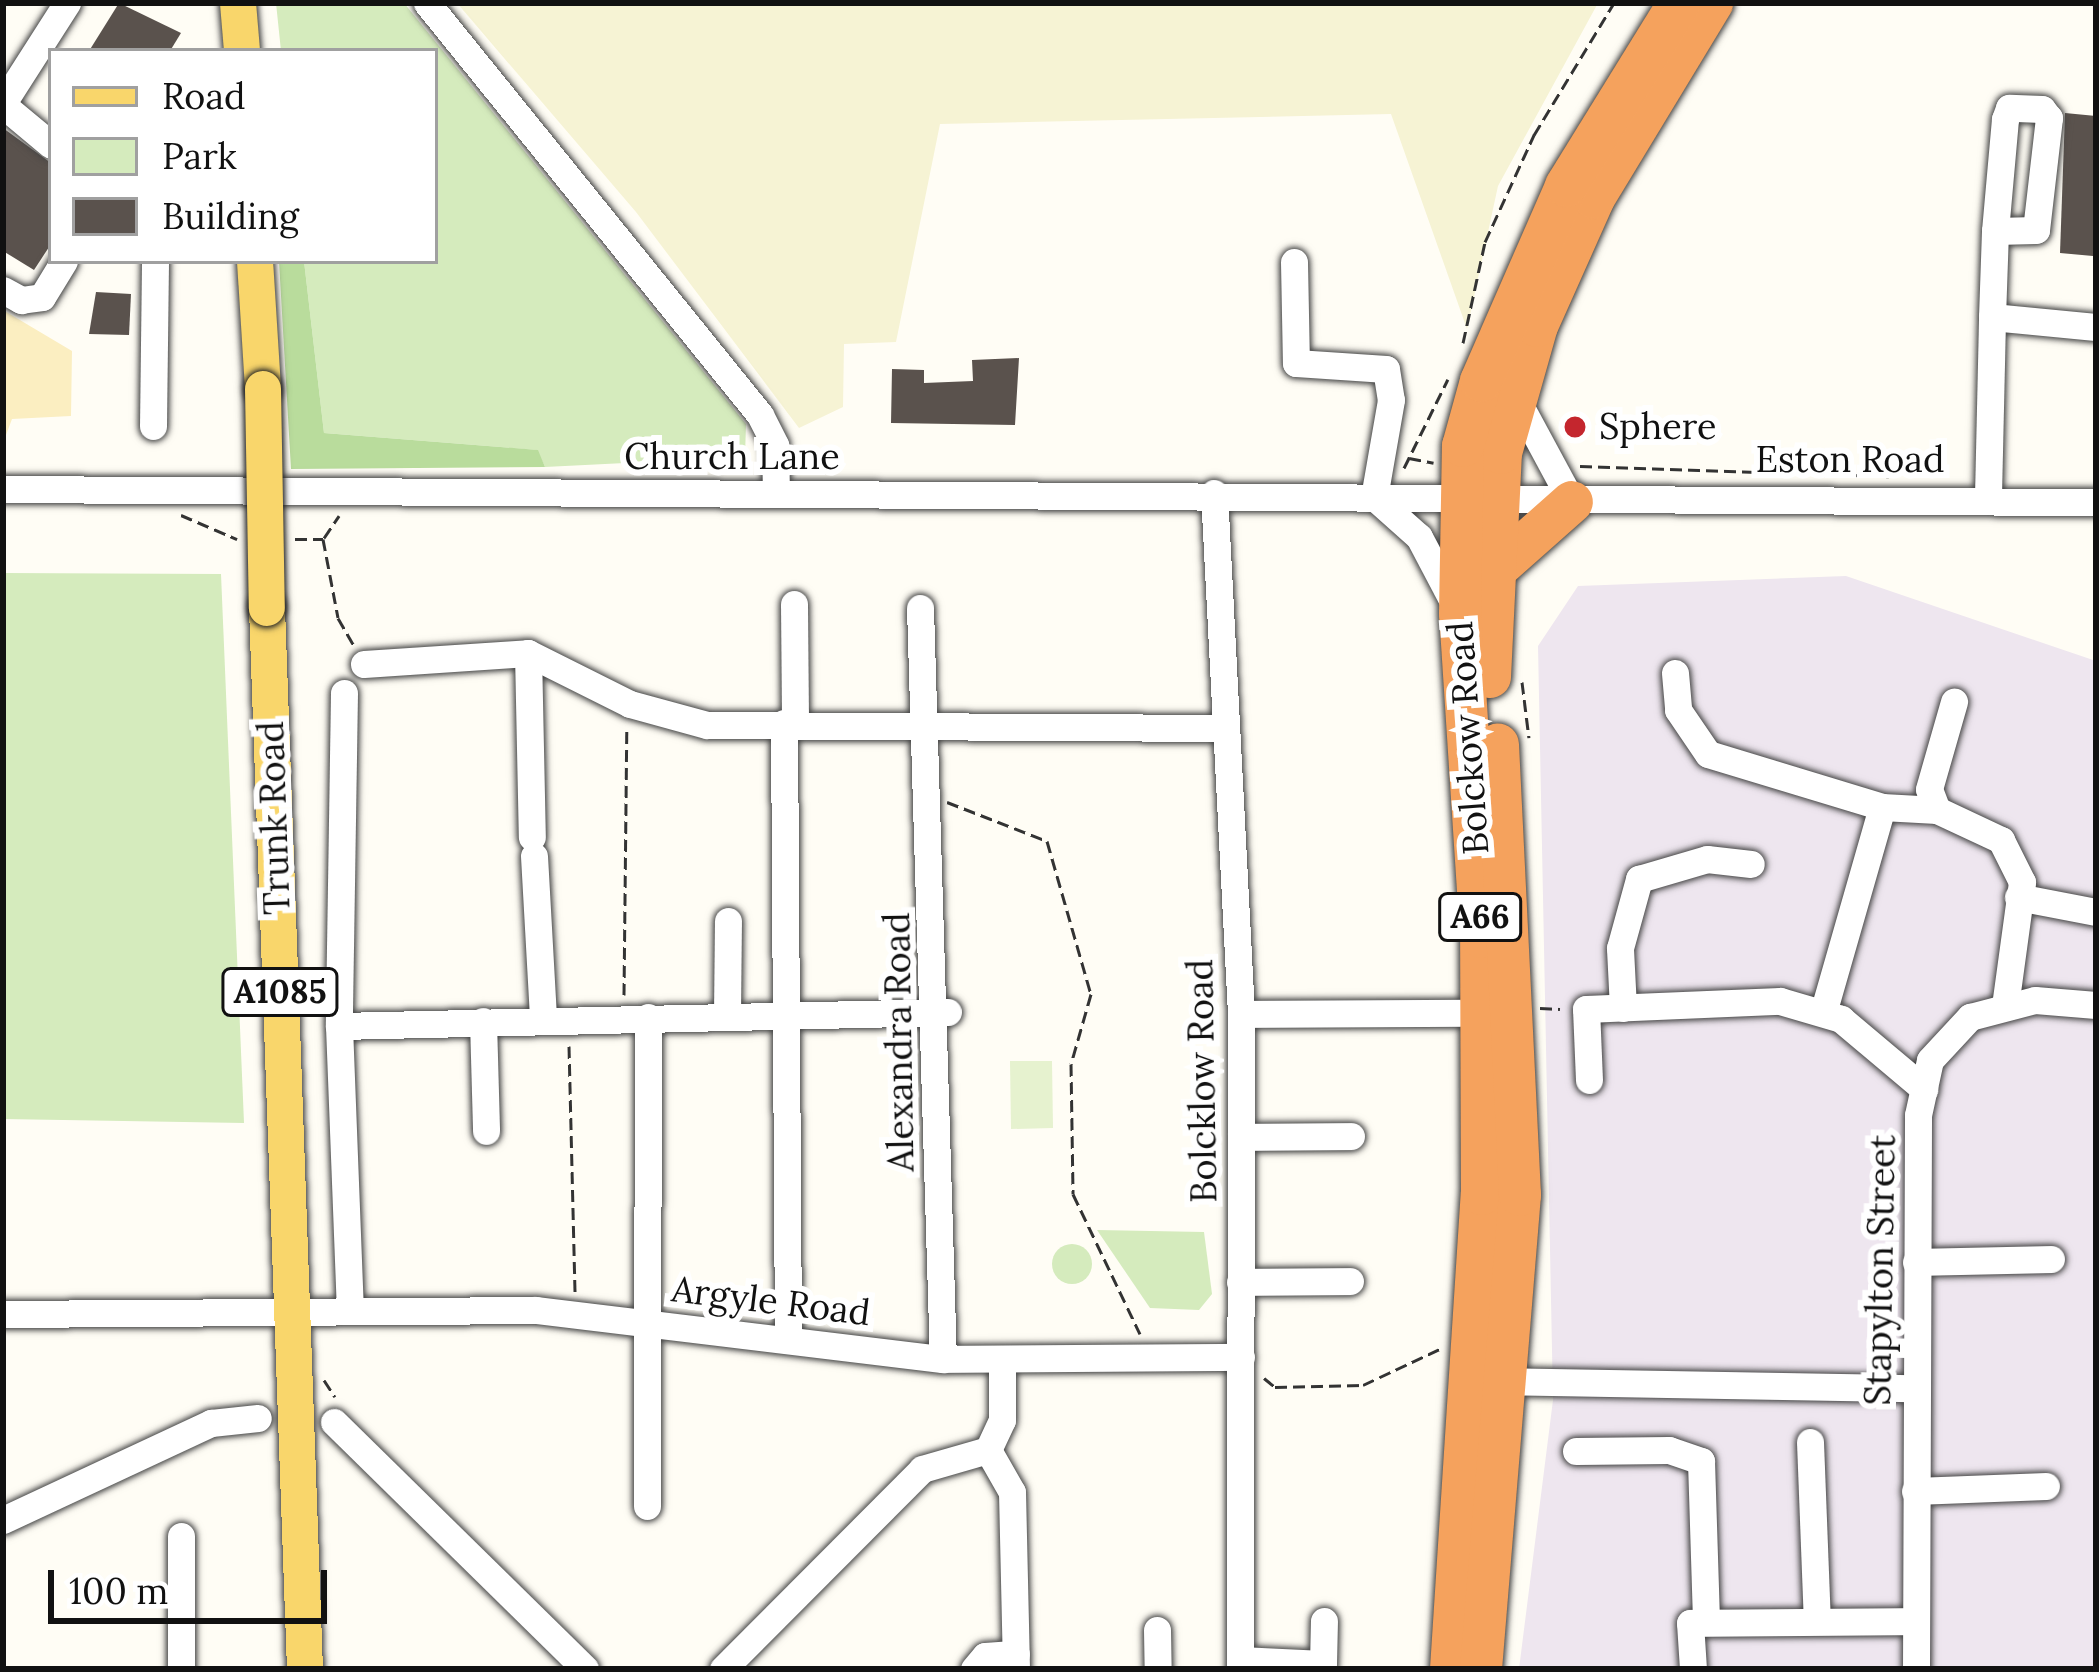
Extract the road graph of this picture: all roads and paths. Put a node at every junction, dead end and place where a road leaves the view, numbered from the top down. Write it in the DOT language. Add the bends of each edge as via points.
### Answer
graph roads {
  1 [pos="67,3"];
  2 [pos="238,3"];
  3 [pos="427,3"];
  4 [pos="1679,3"];
  5 [pos="1712,3"];
  6 [pos="242,48"];
  7 [pos="3,104"];
  8 [pos="48,142"];
  9 [pos="1994,231"];
  10 [pos="1294,262"];
  11 [pos="62,264"];
  12 [pos="155,264"];
  13 [pos="255,264"];
  14 [pos="3,290"];
  15 [pos="1992,317"];
  16 [pos="2096,327"];
  17 [pos="1516,400"];
  18 [pos="153,426"];
  19 [pos="1409,458"];
  20 [pos="1545,466"];
  21 [pos="1895,476"];
  22 [pos="3,489"];
  23 [pos="1473,491"];
  24 [pos="776,492"];
  25 [pos="1214,493"];
  26 [pos="355,494"];
  27 [pos="1374,496"];
  28 [pos="1988,496"];
  29 [pos="1572,502"];
  30 [pos="2096,502"];
  31 [pos="323,539"];
  32 [pos="1494,571"];
  33 [pos="794,604"];
  34 [pos="920,608"];
  35 [pos="1475,620"];
  36 [pos="528,653"];
  37 [pos="364,664"];
  38 [pos="1676,673"];
  39 [pos="344,693"];
  40 [pos="1954,702"];
  41 [pos="630,704"];
  42 [pos="923,722"];
  43 [pos="789,723"];
  44 [pos="1223,728"];
  45 [pos="928,795"];
  46 [pos="1882,807"];
  47 [pos="1937,811"];
  48 [pos="1751,864"];
  49 [pos="2018,897"];
  50 [pos="2096,912"];
  51 [pos="728,921"];
  52 [pos="2096,1005"];
  53 [pos="2005,1006"];
  54 [pos="1623,1008"];
  55 [pos="785,1012"];
  56 [pos="941,1012"];
  57 [pos="1459,1013"];
  58 [pos="1823,1013"];
  59 [pos="727,1014"];
  60 [pos="1240,1014"];
  61 [pos="636,1017"];
  62 [pos="556,1018"];
  63 [pos="483,1021"];
  64 [pos="339,1026"];
  65 [pos="1589,1080"];
  66 [pos="1924,1090"];
  67 [pos="485,1131"];
  68 [pos="1351,1136"];
  69 [pos="1241,1138"];
  70 [pos="2051,1259"];
  71 [pos="1916,1262"];
  72 [pos="1350,1281"];
  73 [pos="1240,1282"];
  74 [pos="292,1311"];
  75 [pos="350,1311"];
  76 [pos="3,1314"];
  77 [pos="575,1314"];
  78 [pos="648,1321"];
  79 [pos="788,1340"];
  80 [pos="1241,1357"];
  81 [pos="943,1359"];
  82 [pos="1139,1360"];
  83 [pos="1002,1361"];
  84 [pos="295,1376"];
  85 [pos="1486,1381"];
  86 [pos="1914,1388"];
  87 [pos="258,1418"];
  88 [pos="334,1422"];
  89 [pos="1810,1442"];
  90 [pos="988,1450"];
  91 [pos="1576,1451"];
  92 [pos="2047,1486"];
  93 [pos="1915,1491"];
  94 [pos="647,1506"];
  95 [pos="3,1520"];
  96 [pos="181,1536"];
  97 [pos="1324,1621"];
  98 [pos="1706,1621"];
  99 [pos="1916,1621"];
  100 [pos="1817,1622"];
  101 [pos="1157,1630"];
  102 [pos="1016,1662"];
  103 [pos="1240,1664"];
  104 [pos="181,1669"];
  105 [pos="291,1669"];
  106 [pos="305,1669"];
  107 [pos="585,1669"];
  108 [pos="722,1669"];
  109 [pos="974,1669"];
  110 [pos="1158,1669"];
  111 [pos="1451,1669"];
  112 [pos="1481,1669"];
  113 [pos="1693,1669"];
  114 [pos="1916,1669"];
  1 -- 7 [label="street"];
  2 -- 6 [label="main road"];
  3 -- 24 [label="street" via="760,415 775,445"];
  4 -- 23 [label="highway, Bolckow Road / A66" via="1566,186 1481,381"];
  5 -- 17 [label="highway, A66" via="1555,279"];
  7 -- 8 [label="street"];
  9 -- 15 [label="street"];
  10 -- 27 [label="street" via="1296,364 1387,369 1391,400"];
  11 -- 14 [label="street" via="42,297 20,301"];
  12 -- 18 [label="street"];
  13 -- 74 [label="main road, Trunk Road / A1085, bridge"];
  15 -- 16 [label="street"];
  15 -- 28 [label="street"];
  17 -- 20 [label="street"];
  17 -- 23 [label="highway, A66"];
  19 -- 23 [label="path"];
  20 -- 21 [label="path"];
  20 -- 29 [label="street"];
  22 -- 26 [label="street, Church Lane"];
  23 -- 27 [label="street, Church Lane"];
  23 -- 29 [label="street, Eston Road"];
  23 -- 32 [label="highway, A66"];
  23 -- 35 [label="highway, Bolckow Road / A66"];
  24 -- 25 [label="street, Church Lane"];
  24 -- 26 [label="street, Church Lane"];
  25 -- 27 [label="street, Church Lane"];
  25 -- 44 [label="street, Bolcklow Road"];
  26 -- 31 [label="path"];
  27 -- 35 [label="street" via="1419,537"];
  28 -- 29 [label="street, Eston Road"];
  28 -- 30 [label="street, Eston Road"];
  29 -- 32 [label="highway"];
  32 -- 35 [label="highway, A66"];
  33 -- 43 [label="street"];
  34 -- 42 [label="street, Alexandra Road"];
  35 -- 85 [label="highway, Bolckow Road / A66" via="1520,1196"];
  36 -- 37 [label="street"];
  36 -- 41 [label="street"];
  36 -- 62 [label="street" via="533,846"];
  38 -- 46 [label="street" via="1678,710 1708,754"];
  39 -- 64 [label="street"];
  40 -- 47 [label="street" via="1929,789"];
  41 -- 43 [label="street" via="707,724"];
  41 -- 61 [label="path"];
  42 -- 43 [label="street"];
  42 -- 44 [label="street" via="1007,733"];
  42 -- 45 [label="street, Alexandra Road"];
  43 -- 55 [label="street"];
  44 -- 60 [label="street, Bolcklow Road"];
  45 -- 56 [label="street, Alexandra Road"];
  45 -- 82 [label="path" via="1047,841 1090,994 1071,1064 1073,1194 1141,1321"];
  46 -- 47 [label="street"];
  46 -- 58 [label="street"];
  47 -- 49 [label="street" via="2001,840 2022,882"];
  48 -- 54 [label="street" via="1707,860 1639,878 1620,948"];
  49 -- 50 [label="street"];
  49 -- 53 [label="street"];
  51 -- 59 [label="street"];
  52 -- 53 [label="street, Stapylton Street"];
  53 -- 66 [label="street, Stapylton Street" via="1970,1017 1930,1060"];
  54 -- 58 [label="street" via="1780,1001"];
  54 -- 65 [label="street" via="1586,1009"];
  55 -- 56 [label="street"];
  55 -- 59 [label="street"];
  55 -- 79 [label="street"];
  56 -- 81 [label="street, Alexandra Road"];
  57 -- 60 [label="street"];
  58 -- 66 [label="street"];
  59 -- 61 [label="street"];
  60 -- 69 [label="street, Bolcklow Road"];
  61 -- 62 [label="street"];
  61 -- 78 [label="street"];
  62 -- 63 [label="street"];
  62 -- 77 [label="path"];
  63 -- 64 [label="street"];
  63 -- 67 [label="street"];
  64 -- 75 [label="street"];
  66 -- 71 [label="street, Stapylton Street"];
  68 -- 69 [label="street"];
  69 -- 73 [label="street, Bolcklow Road"];
  70 -- 71 [label="street"];
  71 -- 86 [label="street, Stapylton Street"];
  72 -- 73 [label="street"];
  73 -- 80 [label="street, Bolcklow Road"];
  74 -- 75 [label="street, Argyle Road"];
  74 -- 76 [label="street, Argyle Road"];
  74 -- 84 [label="main road, Trunk Road / A1085"];
  75 -- 77 [label="street, Argyle Road"];
  77 -- 78 [label="street, Argyle Road"];
  78 -- 79 [label="street, Argyle Road"];
  78 -- 94 [label="street"];
  79 -- 81 [label="street, Argyle Road"];
  80 -- 82 [label="street, Argyle Road"];
  80 -- 103 [label="street, Bolcklow Road"];
  81 -- 83 [label="street, Argyle Road"];
  82 -- 83 [label="street, Argyle Road"];
  83 -- 90 [label="street" via="1002,1420"];
  84 -- 105 [label="main road, A1085"];
  84 -- 106 [label="main road, A1085"];
  85 -- 86 [label="street"];
  85 -- 111 [label="highway, Bolckow Road / A66"];
  85 -- 112 [label="highway, Bolckow Road / A66"];
  86 -- 93 [label="street, Stapylton Street"];
  87 -- 95 [label="street" via="211,1423"];
  88 -- 107 [label="street"];
  89 -- 100 [label="street"];
  90 -- 102 [label="street" via="1012,1492"];
  90 -- 108 [label="street" via="922,1469"];
  91 -- 98 [label="street" via="1669,1450 1701,1461"];
  92 -- 93 [label="street"];
  93 -- 99 [label="street, Stapylton Street"];
  96 -- 104 [label="street"];
  97 -- 103 [label="street" via="1323,1664"];
  98 -- 100 [label="street"];
  98 -- 113 [label="street" via="1690,1623"];
  99 -- 100 [label="street"];
  99 -- 114 [label="street, Stapylton Street"];
  101 -- 110 [label="street"];
  102 -- 109 [label="street" via="985,1656"];
}
